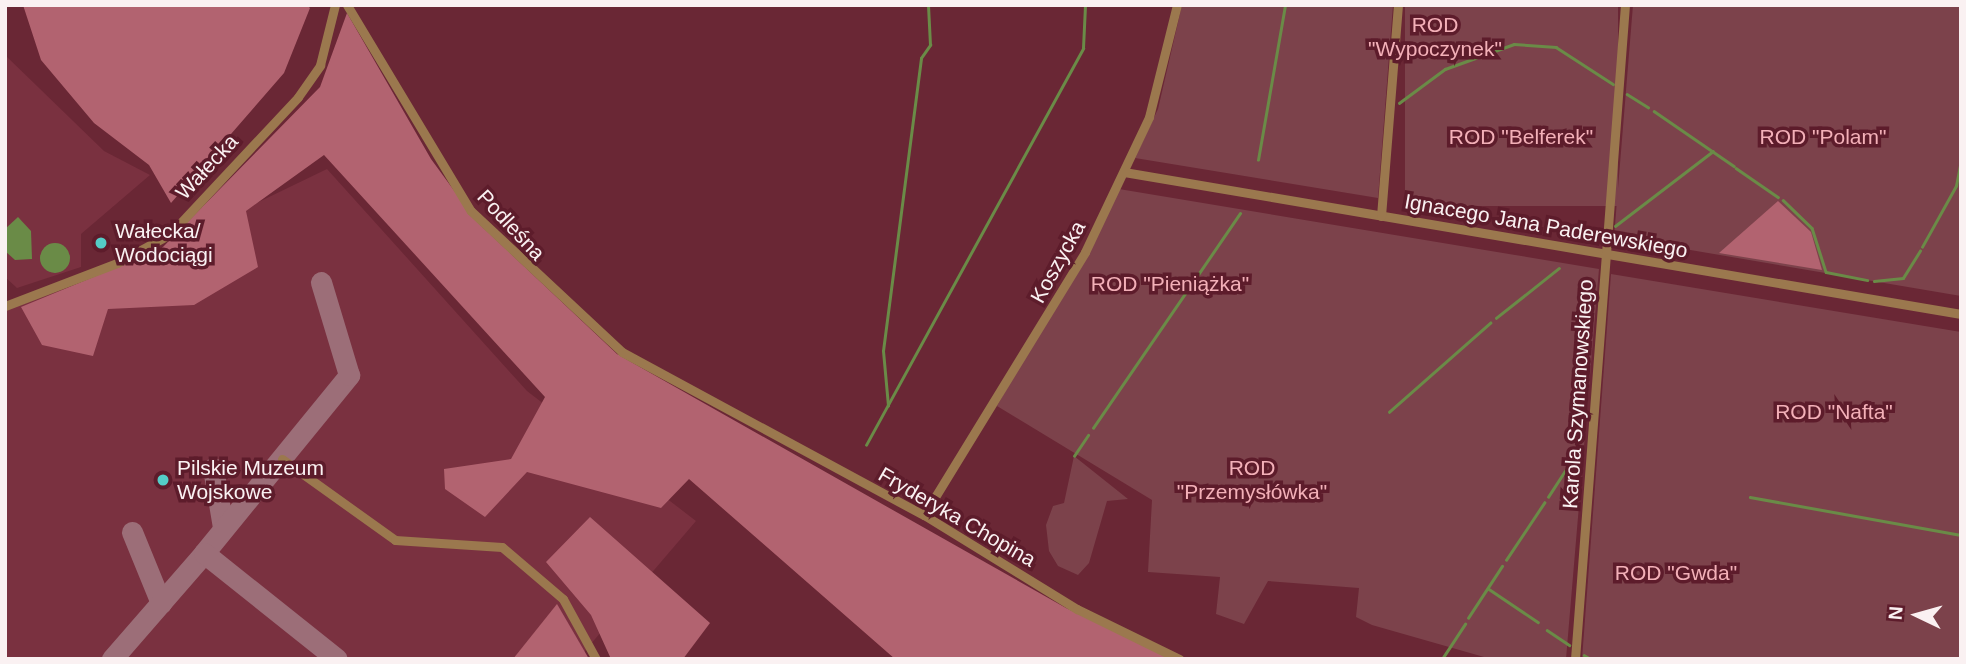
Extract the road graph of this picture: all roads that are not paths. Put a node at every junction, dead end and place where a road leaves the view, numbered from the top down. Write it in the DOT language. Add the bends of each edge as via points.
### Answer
graph roads {
  1 [pos="335,5"];
  2 [pos="347,5"];
  3 [pos="1177,5"];
  4 [pos="1398,5"];
  5 [pos="1625,5"];
  6 [pos="1124,172"];
  7 [pos="1381,216"];
  8 [pos="1606,255"];
  9 [pos="5,306"];
  10 [pos="1961,314"];
  11 [pos="717,405"];
  12 [pos="282,459"];
  13 [pos="924,515"];
  14 [pos="596,659"];
  15 [pos="1179,659"];
  16 [pos="1575,659"];
  1 -- 9 [label="street, Wałecka" via="320,65 298,97 170,234"];
  2 -- 11 [label="street, Podleśna" via="471,211 622,352"];
  3 -- 6 [label="street, Koszycka" via="1167,66"];
  4 -- 7 [label="street"];
  5 -- 8 [label="street, Karola Szymanowskiego"];
  6 -- 7 [label="street, Ignacego Jana Paderewskiego"];
  6 -- 13 [label="street, Koszycka" via="1056,302"];
  7 -- 8 [label="street, Ignacego Jana Paderewskiego"];
  8 -- 10 [label="street, Ignacego Jana Paderewskiego"];
  8 -- 16 [label="street, Karola Szymanowskiego"];
  11 -- 13 [label="street, Fryderyka Chopina"];
  12 -- 14 [label="street" via="395,540 502,547 563,599"];
  13 -- 15 [label="street, Fryderyka Chopina" via="1077,609"];
}
